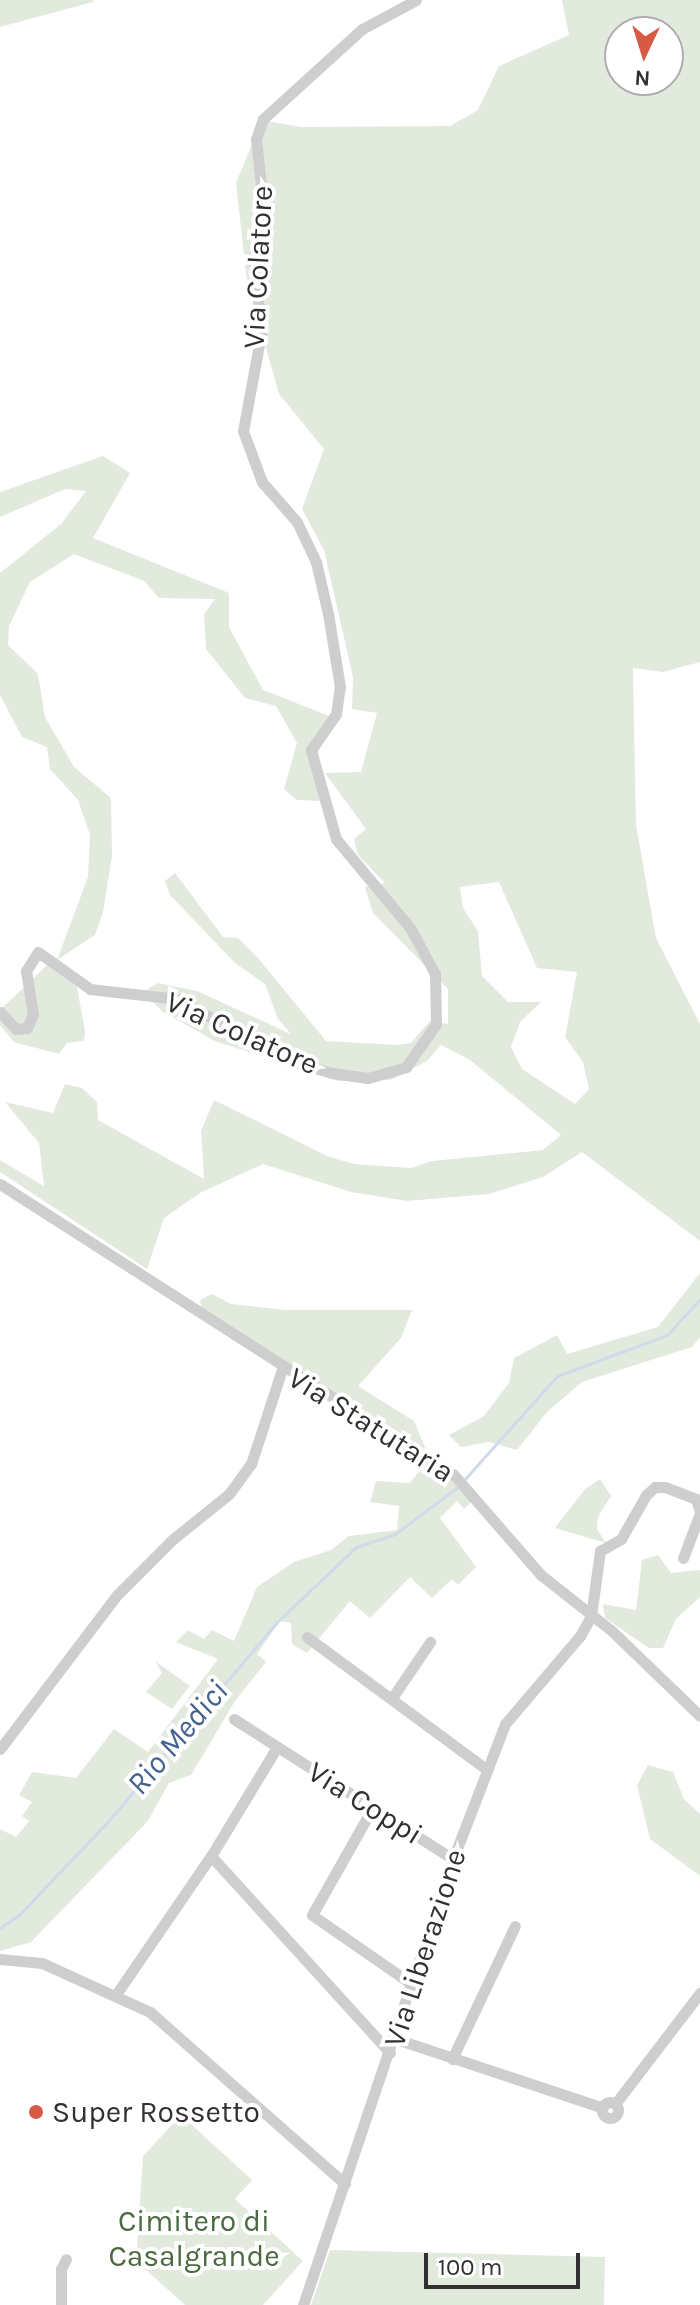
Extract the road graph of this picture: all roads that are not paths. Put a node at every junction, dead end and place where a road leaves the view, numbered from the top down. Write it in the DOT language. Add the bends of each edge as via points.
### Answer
graph roads {
  1 [pos="416,0"];
  2 [pos="0,1012"];
  3 [pos="0,1184"];
  4 [pos="282,1369"];
  5 [pos="700,1512"];
  6 [pos="683,1558"];
  7 [pos="591,1616"];
  8 [pos="307,1637"];
  9 [pos="430,1642"];
  10 [pos="392,1698"];
  11 [pos="700,1716"];
  12 [pos="234,1719"];
  13 [pos="277,1747"];
  14 [pos="0,1749"];
  15 [pos="485,1768"];
  16 [pos="373,1807"];
  17 [pos="211,1856"];
  18 [pos="453,1859"];
  19 [pos="515,1926"];
  20 [pos="0,1959"];
  21 [pos="413,1985"];
  22 [pos="700,1993"];
  23 [pos="115,1996"];
  24 [pos="396,2039"];
  25 [pos="390,2053"];
  26 [pos="452,2059"];
  27 [pos="345,2184"];
  28 [pos="66,2259"];
  29 [pos="61,2305"];
  30 [pos="303,2305"];
  1 -- 2 [label="street, Via Colatore" via="362,29 263,119 256,139 262,209 254,258 261,334 243,431 262,482 297,522 316,562 328,614 340,687 336,714 311,750 336,839 411,929 435,974 436,1024 406,1067 368,1078 332,1073 283,1059 178,999 90,989 38,952 26,971 33,1014 27,1028 16,1029"];
  3 -- 4 [label="street, Via Statutaria"];
  4 -- 7 [label="street, Via Statutaria" via="458,1478 541,1575"];
  4 -- 14 [label="street" via="251,1464 229,1494 173,1539 117,1595"];
  5 -- 6 [label="street"];
  5 -- 7 [label="street" via="696,1499 665,1487 646,1495 621,1539 600,1551"];
  7 -- 11 [label="street, Via Statutaria"];
  7 -- 15 [label="street, Via Liberazione" via="505,1724"];
  8 -- 10 [label="street"];
  9 -- 10 [label="street"];
  10 -- 15 [label="street"];
  12 -- 13 [label="street, Via Coppi"];
  13 -- 16 [label="street, Via Coppi"];
  13 -- 17 [label="street, Via Coppi"];
  15 -- 18 [label="street, Via Liberazione"];
  16 -- 18 [label="street, Via Coppi"];
  16 -- 21 [label="street" via="312,1915"];
  17 -- 23 [label="street, Via Coppi"];
  17 -- 25 [label="street"];
  18 -- 21 [label="street, Via Liberazione"];
  19 -- 26 [label="street"];
  20 -- 23 [label="street" via="42,1963"];
  21 -- 24 [label="street, Via Liberazione"];
  22 -- 26 [label="street" via="615,2104 603,2108"];
  23 -- 27 [label="street" via="154,2015"];
  24 -- 25 [label="street, Via Liberazione"];
  24 -- 26 [label="street"];
  25 -- 27 [label="street, Via Liberazione"];
  27 -- 30 [label="street, Via Liberazione"];
  28 -- 29 [label="street"];
}
